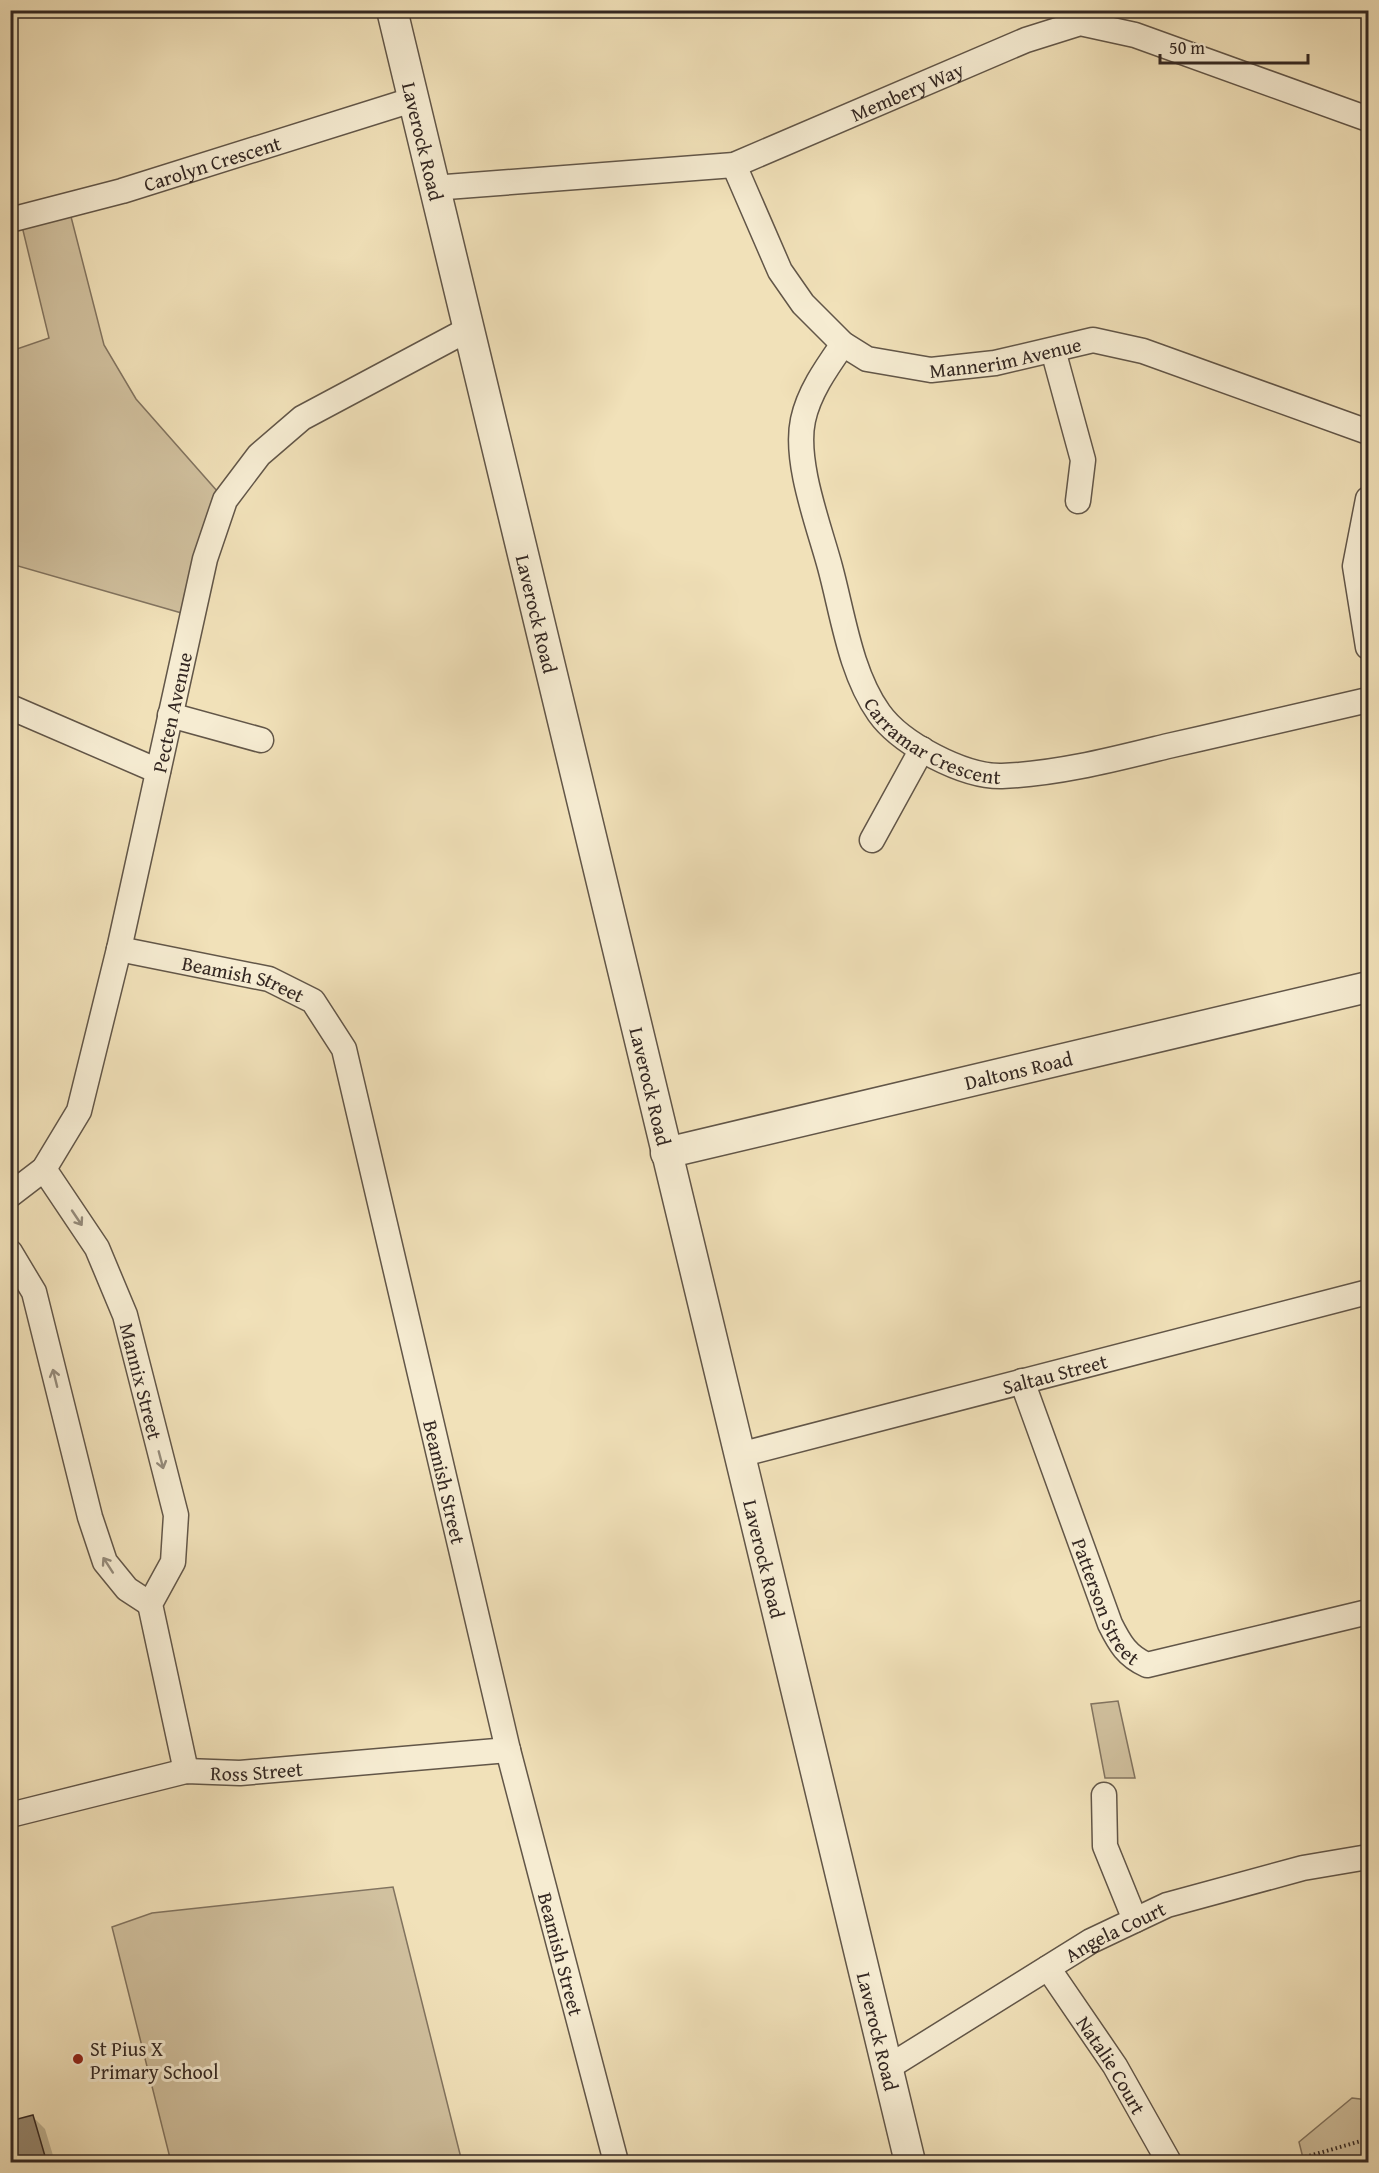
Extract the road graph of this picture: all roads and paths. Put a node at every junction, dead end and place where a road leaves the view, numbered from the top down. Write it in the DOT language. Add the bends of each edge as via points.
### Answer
graph roads {
  1 [pos="392,10"];
  2 [pos="412,100"];
  3 [pos="1368,119"];
  4 [pos="734,165"];
  5 [pos="433,188"];
  6 [pos="10,220"];
  7 [pos="467,330"];
  8 [pos="843,344"];
  9 [pos="1053,350"];
  10 [pos="1368,432"];
  11 [pos="1368,499"];
  12 [pos="1078,501"];
  13 [pos="1368,647"];
  14 [pos="1368,700"];
  15 [pos="10,707"];
  16 [pos="170,715"];
  17 [pos="261,740"];
  18 [pos="922,748"];
  19 [pos="158,771"];
  20 [pos="872,840"];
  21 [pos="119,949"];
  22 [pos="1368,987"];
  23 [pos="666,1153"];
  24 [pos="44,1169"];
  25 [pos="10,1195"];
  26 [pos="10,1252"];
  27 [pos="1368,1292"];
  28 [pos="1023,1381"];
  29 [pos="739,1455"];
  30 [pos="150,1604"];
  31 [pos="1368,1611"];
  32 [pos="508,1750"];
  33 [pos="186,1771"];
  34 [pos="1104,1796"];
  35 [pos="10,1815"];
  36 [pos="1368,1857"];
  37 [pos="1135,1920"];
  38 [pos="1048,1968"];
  39 [pos="887,2068"];
  40 [pos="1368,2139"];
  41 [pos="616,2163"];
  42 [pos="910,2163"];
  43 [pos="1169,2163"];
  44 [pos="1288,2163"];
  1 -- 2 [label="street, Laverock Road"];
  2 -- 5 [label="street, Laverock Road"];
  2 -- 6 [label="street, Carolyn Crescent" via="122,191"];
  3 -- 4 [label="street, Membery Way" via="1135,35 1080,23 1026,40"];
  4 -- 5 [label="street, Membery Way"];
  4 -- 8 [label="street, Mannerim Avenue" via="780,271 803,304"];
  5 -- 7 [label="street, Laverock Road"];
  7 -- 16 [label="street, Pecten Avenue" via="302,418 259,455 225,500 208,549"];
  7 -- 23 [label="street, Laverock Road"];
  8 -- 9 [label="street, Mannerim Avenue" via="867,359 931,370 994,363"];
  8 -- 18 [label="street, Carramar Crescent" via="820,376 803,420 801,447 808,484 862,684 880,714 902,739"];
  9 -- 10 [label="street, Mannerim Avenue" via="1094,340 1143,351"];
  9 -- 12 [label="street" via="1083,460"];
  11 -- 13 [label="street" via="1355,566"];
  14 -- 18 [label="street, Carramar Crescent" via="1136,754 1000,776 961,767"];
  15 -- 19 [label="street"];
  16 -- 17 [label="street"];
  16 -- 19 [label="street, Pecten Avenue"];
  18 -- 20 [label="street"];
  19 -- 21 [label="street, Pecten Avenue"];
  21 -- 24 [label="street, Pecten Avenue" via="79,1111"];
  21 -- 32 [label="street, Beamish Street" via="269,979 314,1001 344,1049"];
  22 -- 23 [label="street, Daltons Road"];
  23 -- 29 [label="street, Laverock Road"];
  24 -- 25 [label="street, Pecten Avenue"];
  24 -- 30 [label="street, Mannix Street, one-way" via="97,1248 125,1315 176,1515 173,1562"];
  30 -- 26 [label="street, one-way" via="127,1588 105,1562 90,1517 34,1292"];
  27 -- 28 [label="street, Saltau Street"];
  28 -- 29 [label="street, Saltau Street"];
  28 -- 31 [label="street, Patterson Street" via="1110,1624 1131,1658 1148,1665"];
  29 -- 39 [label="street, Laverock Road"];
  30 -- 33 [label="street"];
  32 -- 33 [label="street, Ross Street" via="240,1773"];
  32 -- 41 [label="street, Beamish Street"];
  33 -- 35 [label="street, Ross Street"];
  34 -- 37 [label="street" via="1105,1846"];
  36 -- 37 [label="street, Angela Court" via="1303,1868 1167,1905"];
  37 -- 38 [label="street, Angela Court"];
  38 -- 39 [label="street, Angela Court"];
  38 -- 43 [label="street, Natalie Court" via="1115,2066"];
  39 -- 42 [label="street, Laverock Road"];
  40 -- 44 [label="path"];
}
